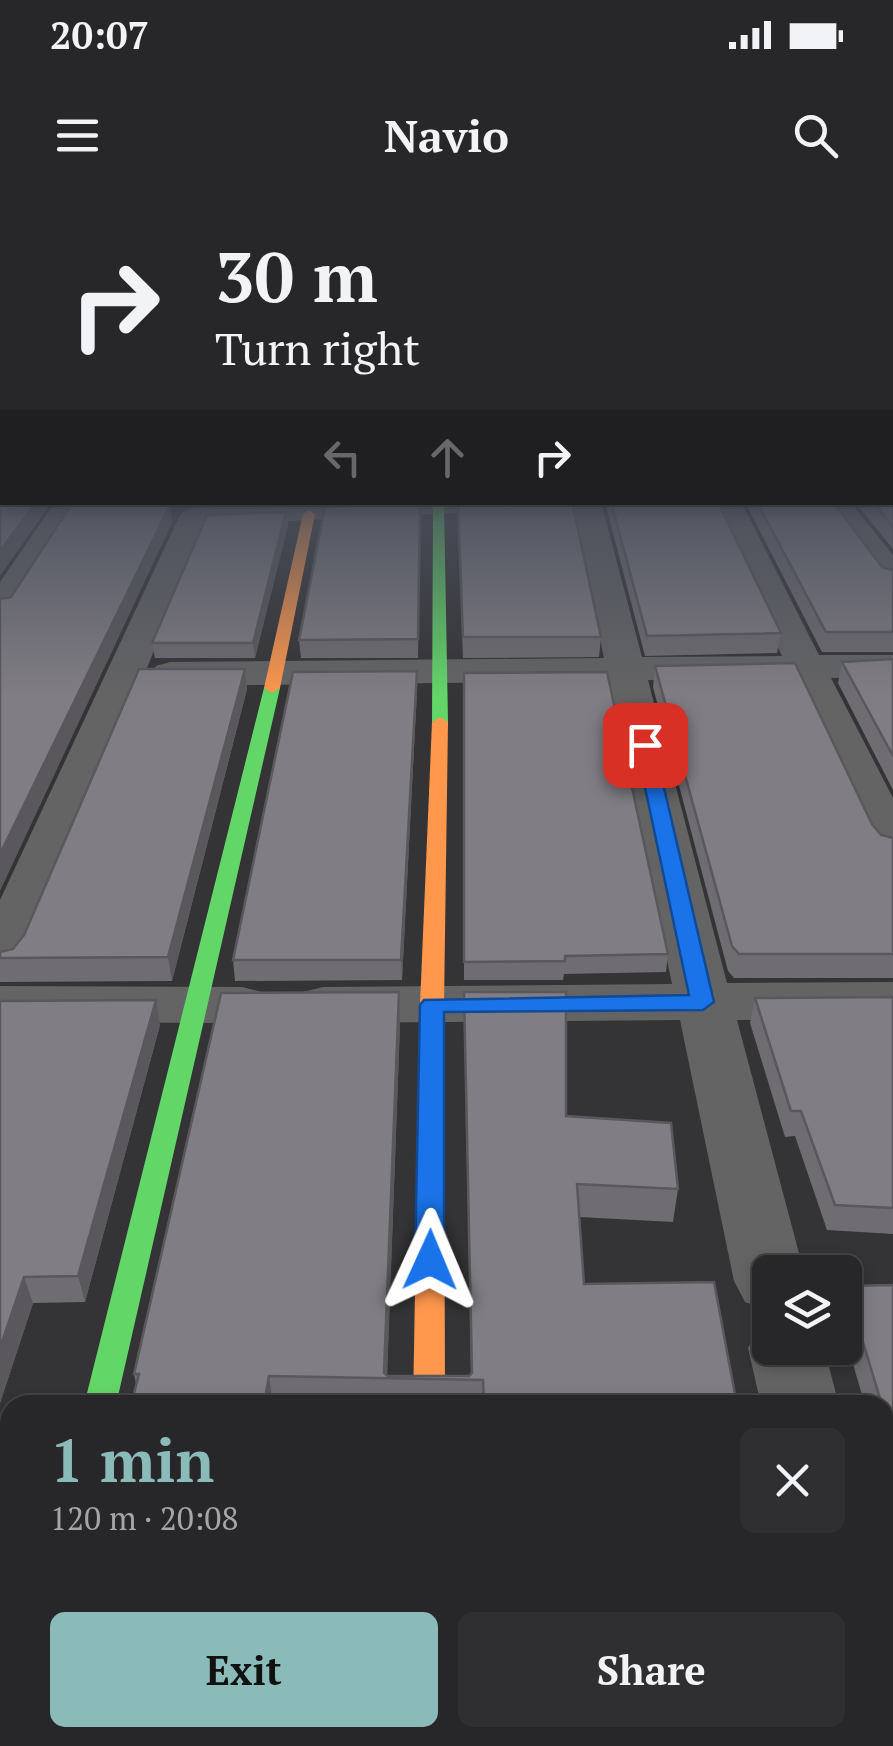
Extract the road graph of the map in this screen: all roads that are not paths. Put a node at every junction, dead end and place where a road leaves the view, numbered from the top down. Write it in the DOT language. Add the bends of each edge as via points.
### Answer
graph roads {
  1 [pos="37,552"];
  2 [pos="178,552"];
  3 [pos="301,552"];
  4 [pos="440,552"];
  5 [pos="599,552"];
  6 [pos="750,552"];
  7 [pos="873,552"];
  8 [pos="893,577"];
  9 [pos="0,607"];
  10 [pos="806,666"];
  11 [pos="893,666"];
  12 [pos="441,670"];
  13 [pos="629,672"];
  14 [pos="277,673"];
  15 [pos="122,674"];
  16 [pos="893,845"];
  17 [pos="0,958"];
  18 [pos="893,1000"];
  19 [pos="703,1002"];
  20 [pos="0,1004"];
  21 [pos="200,1005"];
  22 [pos="432,1005"];
  23 [pos="764,1255"];
  24 [pos="790,1365"];
  25 [pos="102,1395"];
  26 [pos="428,1395"];
  27 [pos="798,1395"];
  1 -- 9 [label="street"];
  2 -- 15 [label="street"];
  3 -- 14 [label="street"];
  4 -- 12 [label="street"];
  5 -- 13 [label="street"];
  6 -- 10 [label="street"];
  7 -- 8 [label="street"];
  10 -- 11 [label="street"];
  10 -- 13 [label="street"];
  10 -- 16 [label="street"];
  12 -- 13 [label="street"];
  12 -- 14 [label="street"];
  12 -- 22 [label="street"];
  13 -- 19 [label="street"];
  14 -- 15 [label="street"];
  14 -- 21 [label="street"];
  15 -- 17 [label="street"];
  18 -- 19 [label="street"];
  19 -- 22 [label="street"];
  19 -- 23 [label="street"];
  20 -- 21 [label="street"];
  21 -- 22 [label="street"];
  21 -- 25 [label="street"];
  22 -- 26 [label="street"];
  24 -- 27 [label="street"];
}
